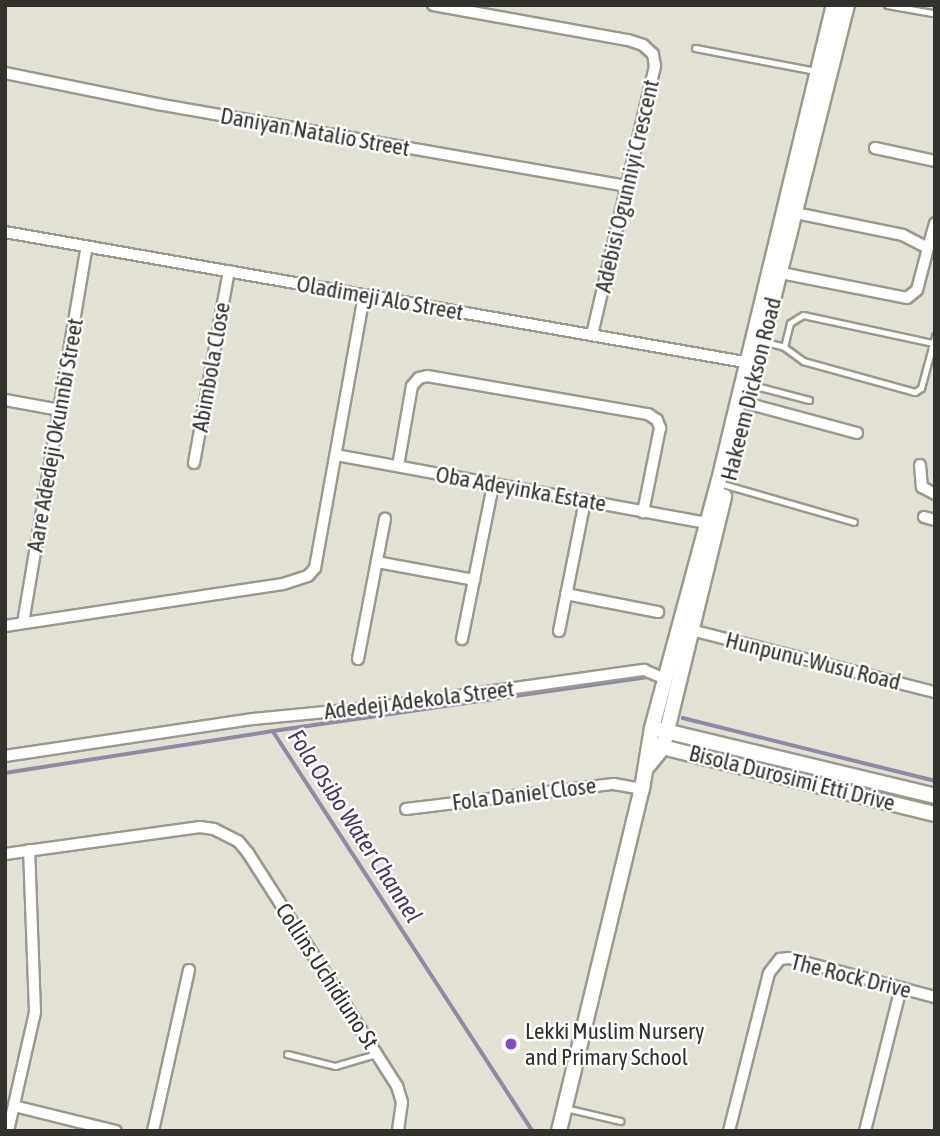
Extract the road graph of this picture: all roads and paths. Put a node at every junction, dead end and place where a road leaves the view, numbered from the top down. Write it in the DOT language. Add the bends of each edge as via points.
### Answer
graph roads {
  1 [pos="433,5"];
  2 [pos="834,5"];
  3 [pos="847,5"];
  4 [pos="887,5"];
  5 [pos="932,13"];
  6 [pos="695,48"];
  7 [pos="819,72"];
  8 [pos="5,73"];
  9 [pos="820,93"];
  10 [pos="875,148"];
  11 [pos="935,161"];
  12 [pos="627,186"];
  13 [pos="796,213"];
  14 [pos="935,223"];
  15 [pos="5,232"];
  16 [pos="87,246"];
  17 [pos="928,248"];
  18 [pos="229,271"];
  19 [pos="781,274"];
  20 [pos="363,296"];
  21 [pos="592,335"];
  22 [pos="935,336"];
  23 [pos="762,341"];
  24 [pos="932,343"];
  25 [pos="784,347"];
  26 [pos="752,363"];
  27 [pos="752,385"];
  28 [pos="5,400"];
  29 [pos="809,400"];
  30 [pos="746,403"];
  31 [pos="60,410"];
  32 [pos="857,433"];
  33 [pos="336,455"];
  34 [pos="194,463"];
  35 [pos="920,465"];
  36 [pos="398,466"];
  37 [pos="493,485"];
  38 [pos="726,485"];
  39 [pos="935,494"];
  40 [pos="584,501"];
  41 [pos="643,512"];
  42 [pos="385,519"];
  43 [pos="854,522"];
  44 [pos="706,523"];
  45 [pos="377,562"];
  46 [pos="474,580"];
  47 [pos="566,594"];
  48 [pos="658,612"];
  49 [pos="23,623"];
  50 [pos="5,626"];
  51 [pos="691,630"];
  52 [pos="559,631"];
  53 [pos="463,639"];
  54 [pos="358,659"];
  55 [pos="665,679"];
  56 [pos="935,692"];
  57 [pos="660,730"];
  58 [pos="656,745"];
  59 [pos="5,757"];
  60 [pos="642,789"];
  61 [pos="935,796"];
  62 [pos="406,809"];
  63 [pos="935,814"];
  64 [pos="29,850"];
  65 [pos="5,854"];
  66 [pos="189,971"];
  67 [pos="901,988"];
  68 [pos="935,998"];
  69 [pos="287,1054"];
  70 [pos="376,1054"];
  71 [pos="15,1106"];
  72 [pos="564,1108"];
  73 [pos="620,1121"];
  74 [pos="8,1131"];
  75 [pos="116,1131"];
  76 [pos="153,1131"];
  77 [pos="398,1131"];
  78 [pos="559,1131"];
  79 [pos="729,1131"];
  80 [pos="865,1131"];
  1 -- 12 [label="street, Adebisi Ogunniyi Crescent" via="643,45 653,54 655,66"];
  2 -- 7 [label="main road, Hakeem Dickson Road"];
  3 -- 9 [label="main road, Hakeem Dickson Road"];
  4 -- 5 [label="lane"];
  6 -- 7 [label="lane"];
  7 -- 9 [label="main road, Hakeem Dickson Road"];
  8 -- 12 [label="street, Daniyan Natalio Street"];
  9 -- 13 [label="main road, Hakeem Dickson Road"];
  9 -- 26 [label="main road, Hakeem Dickson Road"];
  10 -- 11 [label="street"];
  12 -- 21 [label="street, Adebisi Ogunniyi Crescent"];
  13 -- 17 [label="street" via="904,235"];
  13 -- 19 [label="main road, Hakeem Dickson Road"];
  14 -- 17 [label="street"];
  15 -- 16 [label="street, Oladimeji Alo Street"];
  16 -- 18 [label="street, Oladimeji Alo Street"];
  16 -- 31 [label="street, Aare Adedeji Okunnbi Street"];
  17 -- 19 [label="street" via="917,290 907,298"];
  18 -- 20 [label="street, Oladimeji Alo Street"];
  18 -- 34 [label="street, Abimbola Close"];
  19 -- 23 [label="main road, Hakeem Dickson Road"];
  20 -- 21 [label="street, Oladimeji Alo Street"];
  20 -- 33 [label="street"];
  21 -- 26 [label="street, Oladimeji Alo Street"];
  22 -- 24 [label="lane"];
  23 -- 25 [label="lane"];
  23 -- 26 [label="main road, Hakeem Dickson Road"];
  24 -- 25 [label="lane" via="803,315 790,323"];
  24 -- 25 [label="lane" via="921,388 915,392 803,361"];
  26 -- 27 [label="main road, Hakeem Dickson Road"];
  26 -- 44 [label="main road, Hakeem Dickson Road"];
  27 -- 29 [label="lane"];
  27 -- 30 [label="main road, Hakeem Dickson Road"];
  28 -- 31 [label="street"];
  30 -- 32 [label="street"];
  30 -- 38 [label="main road, Hakeem Dickson Road"];
  31 -- 49 [label="street, Aare Adedeji Okunnbi Street"];
  33 -- 36 [label="street, Oba Adeyinka Estate"];
  33 -- 49 [label="street" via="315,568 308,576 283,584"];
  35 -- 39 [label="street" via="922,487"];
  36 -- 37 [label="street, Oba Adeyinka Estate"];
  36 -- 41 [label="street" via="412,386 419,377 648,414 660,428"];
  37 -- 40 [label="street, Oba Adeyinka Estate"];
  37 -- 46 [label="street"];
  38 -- 43 [label="lane"];
  38 -- 51 [label="main road, Hakeem Dickson Road"];
  40 -- 41 [label="street, Oba Adeyinka Estate"];
  40 -- 47 [label="street"];
  41 -- 44 [label="street, Oba Adeyinka Estate"];
  42 -- 45 [label="street"];
  44 -- 55 [label="main road, Hakeem Dickson Road"];
  45 -- 46 [label="street"];
  45 -- 54 [label="street"];
  46 -- 53 [label="street"];
  47 -- 48 [label="street"];
  47 -- 52 [label="street"];
  49 -- 50 [label="street"];
  51 -- 56 [label="street, Hunpunu-Wusu Road"];
  51 -- 57 [label="main road, Hakeem Dickson Road"];
  55 -- 57 [label="main road, Hakeem Dickson Road"];
  55 -- 59 [label="street, Adedeji Adekola Street" via="644,670 387,706 253,719"];
  57 -- 58 [label="main road, Hakeem Dickson Road"];
  57 -- 61 [label="main road"];
  58 -- 60 [label="main road, Hakeem Dickson Road"];
  58 -- 63 [label="main road, Bisola Durosimi Etti Drive"];
  60 -- 62 [label="street, Fola Daniel Close" via="614,783"];
  60 -- 72 [label="main road, Hakeem Dickson Road"];
  64 -- 65 [label="street"];
  64 -- 70 [label="street, Collins Uchidiuno St" via="200,827 226,833 248,853"];
  64 -- 71 [label="street" via="35,1012"];
  66 -- 76 [label="street"];
  67 -- 68 [label="street, The Rock Drive"];
  67 -- 79 [label="street, The Rock Drive" via="789,958 774,963"];
  67 -- 80 [label="street"];
  69 -- 70 [label="lane" via="335,1066"];
  70 -- 77 [label="street, Collins Uchidiuno St" via="402,1102"];
  71 -- 74 [label="street"];
  71 -- 75 [label="street"];
  72 -- 73 [label="lane"];
  72 -- 78 [label="main road, Hakeem Dickson Road"];
}
